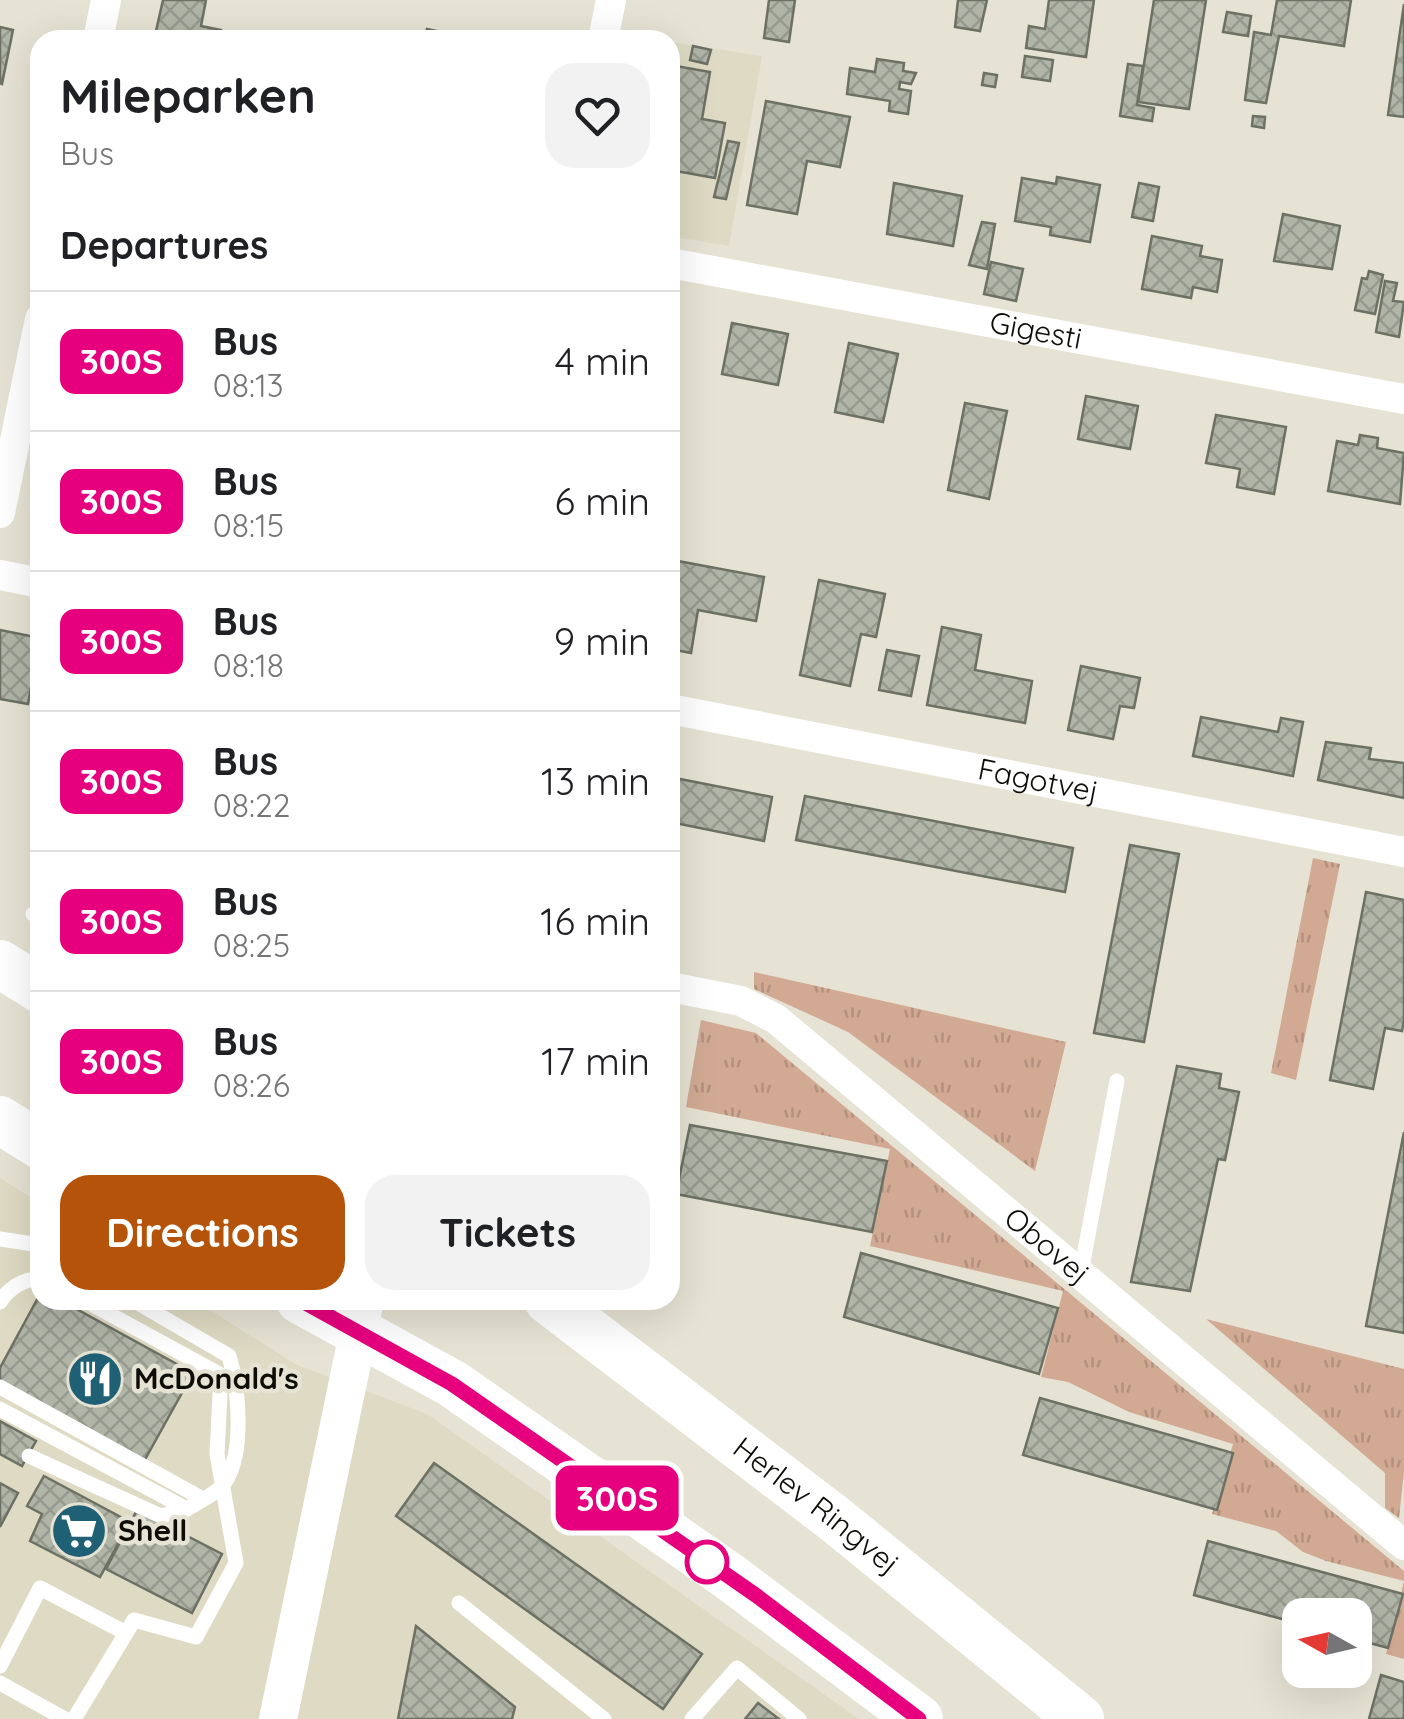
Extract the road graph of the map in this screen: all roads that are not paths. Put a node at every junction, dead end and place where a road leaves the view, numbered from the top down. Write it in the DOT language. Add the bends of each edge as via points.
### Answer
graph roads {
  1 [pos="106,0"];
  2 [pos="611,0"];
  3 [pos="100,30"];
  4 [pos="605,30"];
  5 [pos="680,265"];
  6 [pos="30,368"];
  7 [pos="1404,398"];
  8 [pos="0,513"];
  9 [pos="0,575"];
  10 [pos="30,581"];
  11 [pos="680,710"];
  12 [pos="1404,852"];
  13 [pos="0,964"];
  14 [pos="30,982"];
  15 [pos="680,990"];
  16 [pos="1117,1081"];
  17 [pos="0,1120"];
  18 [pos="30,1139"];
  19 [pos="0,1240"];
  20 [pos="30,1244"];
  21 [pos="1081,1272"];
  22 [pos="30,1280"];
  23 [pos="0,1302"];
  24 [pos="102,1310"];
  25 [pos="151,1310"];
  26 [pos="561,1310"];
  27 [pos="362,1316"];
  28 [pos="0,1387"];
  29 [pos="0,1410"];
  30 [pos="29,1456"];
  31 [pos="223,1486"];
  32 [pos="204,1498"];
  33 [pos="187,1509"];
  34 [pos="1404,1545"];
  35 [pos="460,1603"];
  36 [pos="126,1634"];
  37 [pos="0,1666"];
  38 [pos="0,1683"];
  39 [pos="65,1719"];
  40 [pos="74,1719"];
  41 [pos="278,1719"];
  42 [pos="604,1719"];
  43 [pos="692,1719"];
  44 [pos="799,1719"];
  45 [pos="919,1719"];
  46 [pos="1080,1719"];
  1 -- 3 [label="street"];
  2 -- 4 [label="street"];
  5 -- 7 [label="street, Gigesti"];
  6 -- 8 [label="street"];
  9 -- 10 [label="street"];
  11 -- 12 [label="street, Fagotvej"];
  13 -- 14 [label="main road"];
  15 -- 21 [label="street, Obovej" via="740,1001 776,1019"];
  16 -- 21 [label="lane"];
  17 -- 18 [label="main road"];
  19 -- 20 [label="lane"];
  21 -- 34 [label="street, Obovej"];
  22 -- 23 [label="lane"];
  24 -- 31 [label="lane" via="222,1375"];
  25 -- 31 [label="lane" via="229,1356 240,1391 234,1456"];
  26 -- 46 [label="main road, Herlev Ringvej" via="836,1520"];
  27 -- 41 [label="street"];
  27 -- 45 [label="main road"];
  28 -- 32 [label="lane"];
  29 -- 33 [label="lane"];
  30 -- 33 [label="lane" via="161,1516"];
  31 -- 32 [label="lane"];
  31 -- 36 [label="lane" via="236,1564 196,1637 134,1620"];
  32 -- 33 [label="lane"];
  35 -- 42 [label="lane"];
  36 -- 37 [label="lane" via="40,1588"];
  36 -- 40 [label="lane"];
  38 -- 39 [label="lane"];
  43 -- 44 [label="lane" via="737,1668"];
}
